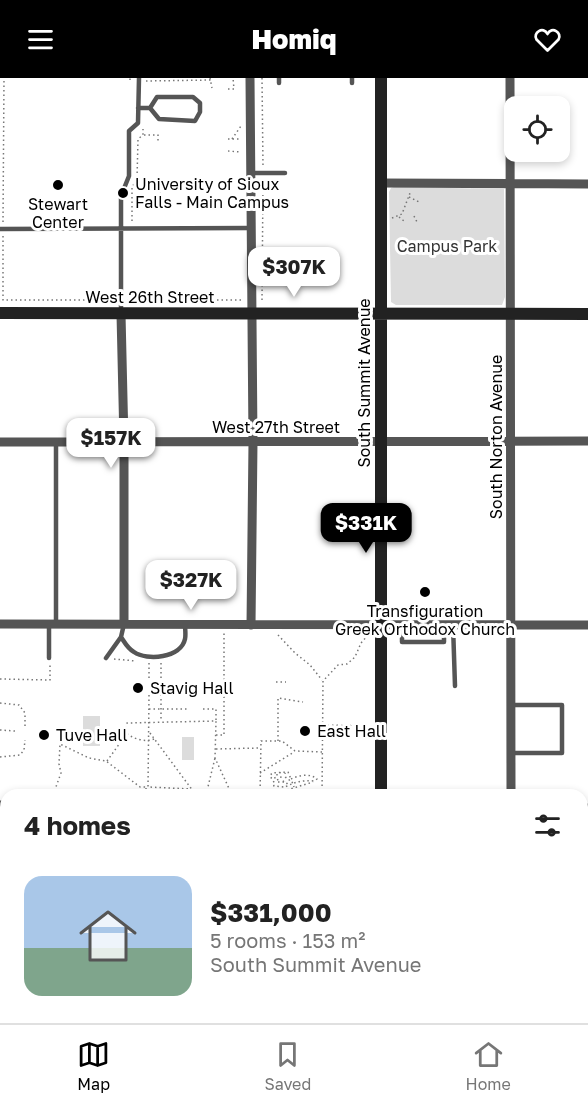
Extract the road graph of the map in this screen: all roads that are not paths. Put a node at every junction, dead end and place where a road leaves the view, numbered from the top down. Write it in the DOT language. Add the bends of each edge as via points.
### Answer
graph roads {
  1 [pos="250,78"];
  2 [pos="381,78"];
  3 [pos="510,78"];
  4 [pos="141,80"];
  5 [pos="138,108"];
  6 [pos="150,108"];
  7 [pos="250,173"];
  8 [pos="285,173"];
  9 [pos="380,183"];
  10 [pos="509,183"];
  11 [pos="588,184"];
  12 [pos="251,228"];
  13 [pos="2,229"];
  14 [pos="121,230"];
  15 [pos="0,313"];
  16 [pos="381,313"];
  17 [pos="121,314"];
  18 [pos="252,314"];
  19 [pos="510,314"];
  20 [pos="588,314"];
  21 [pos="588,441"];
  22 [pos="0,442"];
  23 [pos="56,442"];
  24 [pos="124,442"];
  25 [pos="253,442"];
  26 [pos="381,442"];
  27 [pos="512,442"];
  28 [pos="0,624"];
  29 [pos="53,624"];
  30 [pos="124,624"];
  31 [pos="185,624"];
  32 [pos="251,625"];
  33 [pos="381,625"];
  34 [pos="402,625"];
  35 [pos="448,625"];
  36 [pos="511,625"];
  37 [pos="588,625"];
  38 [pos="121,637"];
  39 [pos="50,658"];
  40 [pos="106,658"];
  41 [pos="455,686"];
  42 [pos="511,705"];
  43 [pos="511,753"];
  44 [pos="381,789"];
  45 [pos="511,789"];
  1 -- 7 [label="street"];
  2 -- 9 [label="street, South Summit Avenue"];
  3 -- 10 [label="street, South Norton Avenue"];
  4 -- 5 [label="lane"];
  5 -- 6 [label="lane"];
  5 -- 14 [label="lane" via="138,123 129,131 129,176 121,196"];
  6 -- 6 [label="lane" via="157,97 194,97 200,103 195,121 159,119"];
  7 -- 8 [label="lane"];
  7 -- 12 [label="street"];
  9 -- 10 [label="street"];
  9 -- 16 [label="street, South Summit Avenue"];
  10 -- 11 [label="street"];
  10 -- 19 [label="street, South Norton Avenue"];
  12 -- 14 [label="lane"];
  12 -- 18 [label="street"];
  13 -- 14 [label="lane"];
  14 -- 17 [label="lane"];
  15 -- 17 [label="street, West 26th Street"];
  16 -- 18 [label="street, West 26th Street"];
  16 -- 19 [label="street, West 26th Street"];
  16 -- 26 [label="street, South Summit Avenue"];
  17 -- 18 [label="street, West 26th Street"];
  17 -- 24 [label="street"];
  18 -- 25 [label="street"];
  19 -- 20 [label="street, West 26th Street"];
  19 -- 27 [label="street, South Norton Avenue"];
  21 -- 27 [label="street, West 27th Street"];
  22 -- 23 [label="street, West 27th Street"];
  23 -- 24 [label="street, West 27th Street"];
  23 -- 29 [label="lane"];
  24 -- 25 [label="street, West 27th Street"];
  24 -- 30 [label="street"];
  25 -- 26 [label="street, West 27th Street"];
  25 -- 32 [label="street"];
  26 -- 27 [label="street, West 27th Street"];
  26 -- 33 [label="street, South Summit Avenue"];
  27 -- 36 [label="street, South Norton Avenue"];
  28 -- 29 [label="street"];
  29 -- 30 [label="street"];
  29 -- 39 [label="lane"];
  30 -- 31 [label="street"];
  30 -- 38 [label="lane"];
  31 -- 32 [label="street"];
  31 -- 38 [label="lane" via="185,639 169,656 141,656 127,647"];
  32 -- 33 [label="street"];
  33 -- 34 [label="street"];
  33 -- 44 [label="street, South Summit Avenue"];
  34 -- 35 [label="street"];
  34 -- 35 [label="lane" via="402,642 444,642"];
  35 -- 36 [label="street"];
  35 -- 41 [label="lane"];
  36 -- 37 [label="street"];
  36 -- 42 [label="street, South Norton Avenue"];
  38 -- 40 [label="lane"];
  42 -- 43 [label="street, South Norton Avenue"];
  42 -- 43 [label="lane" via="562,705 562,753"];
  43 -- 45 [label="street, South Norton Avenue"];
}
